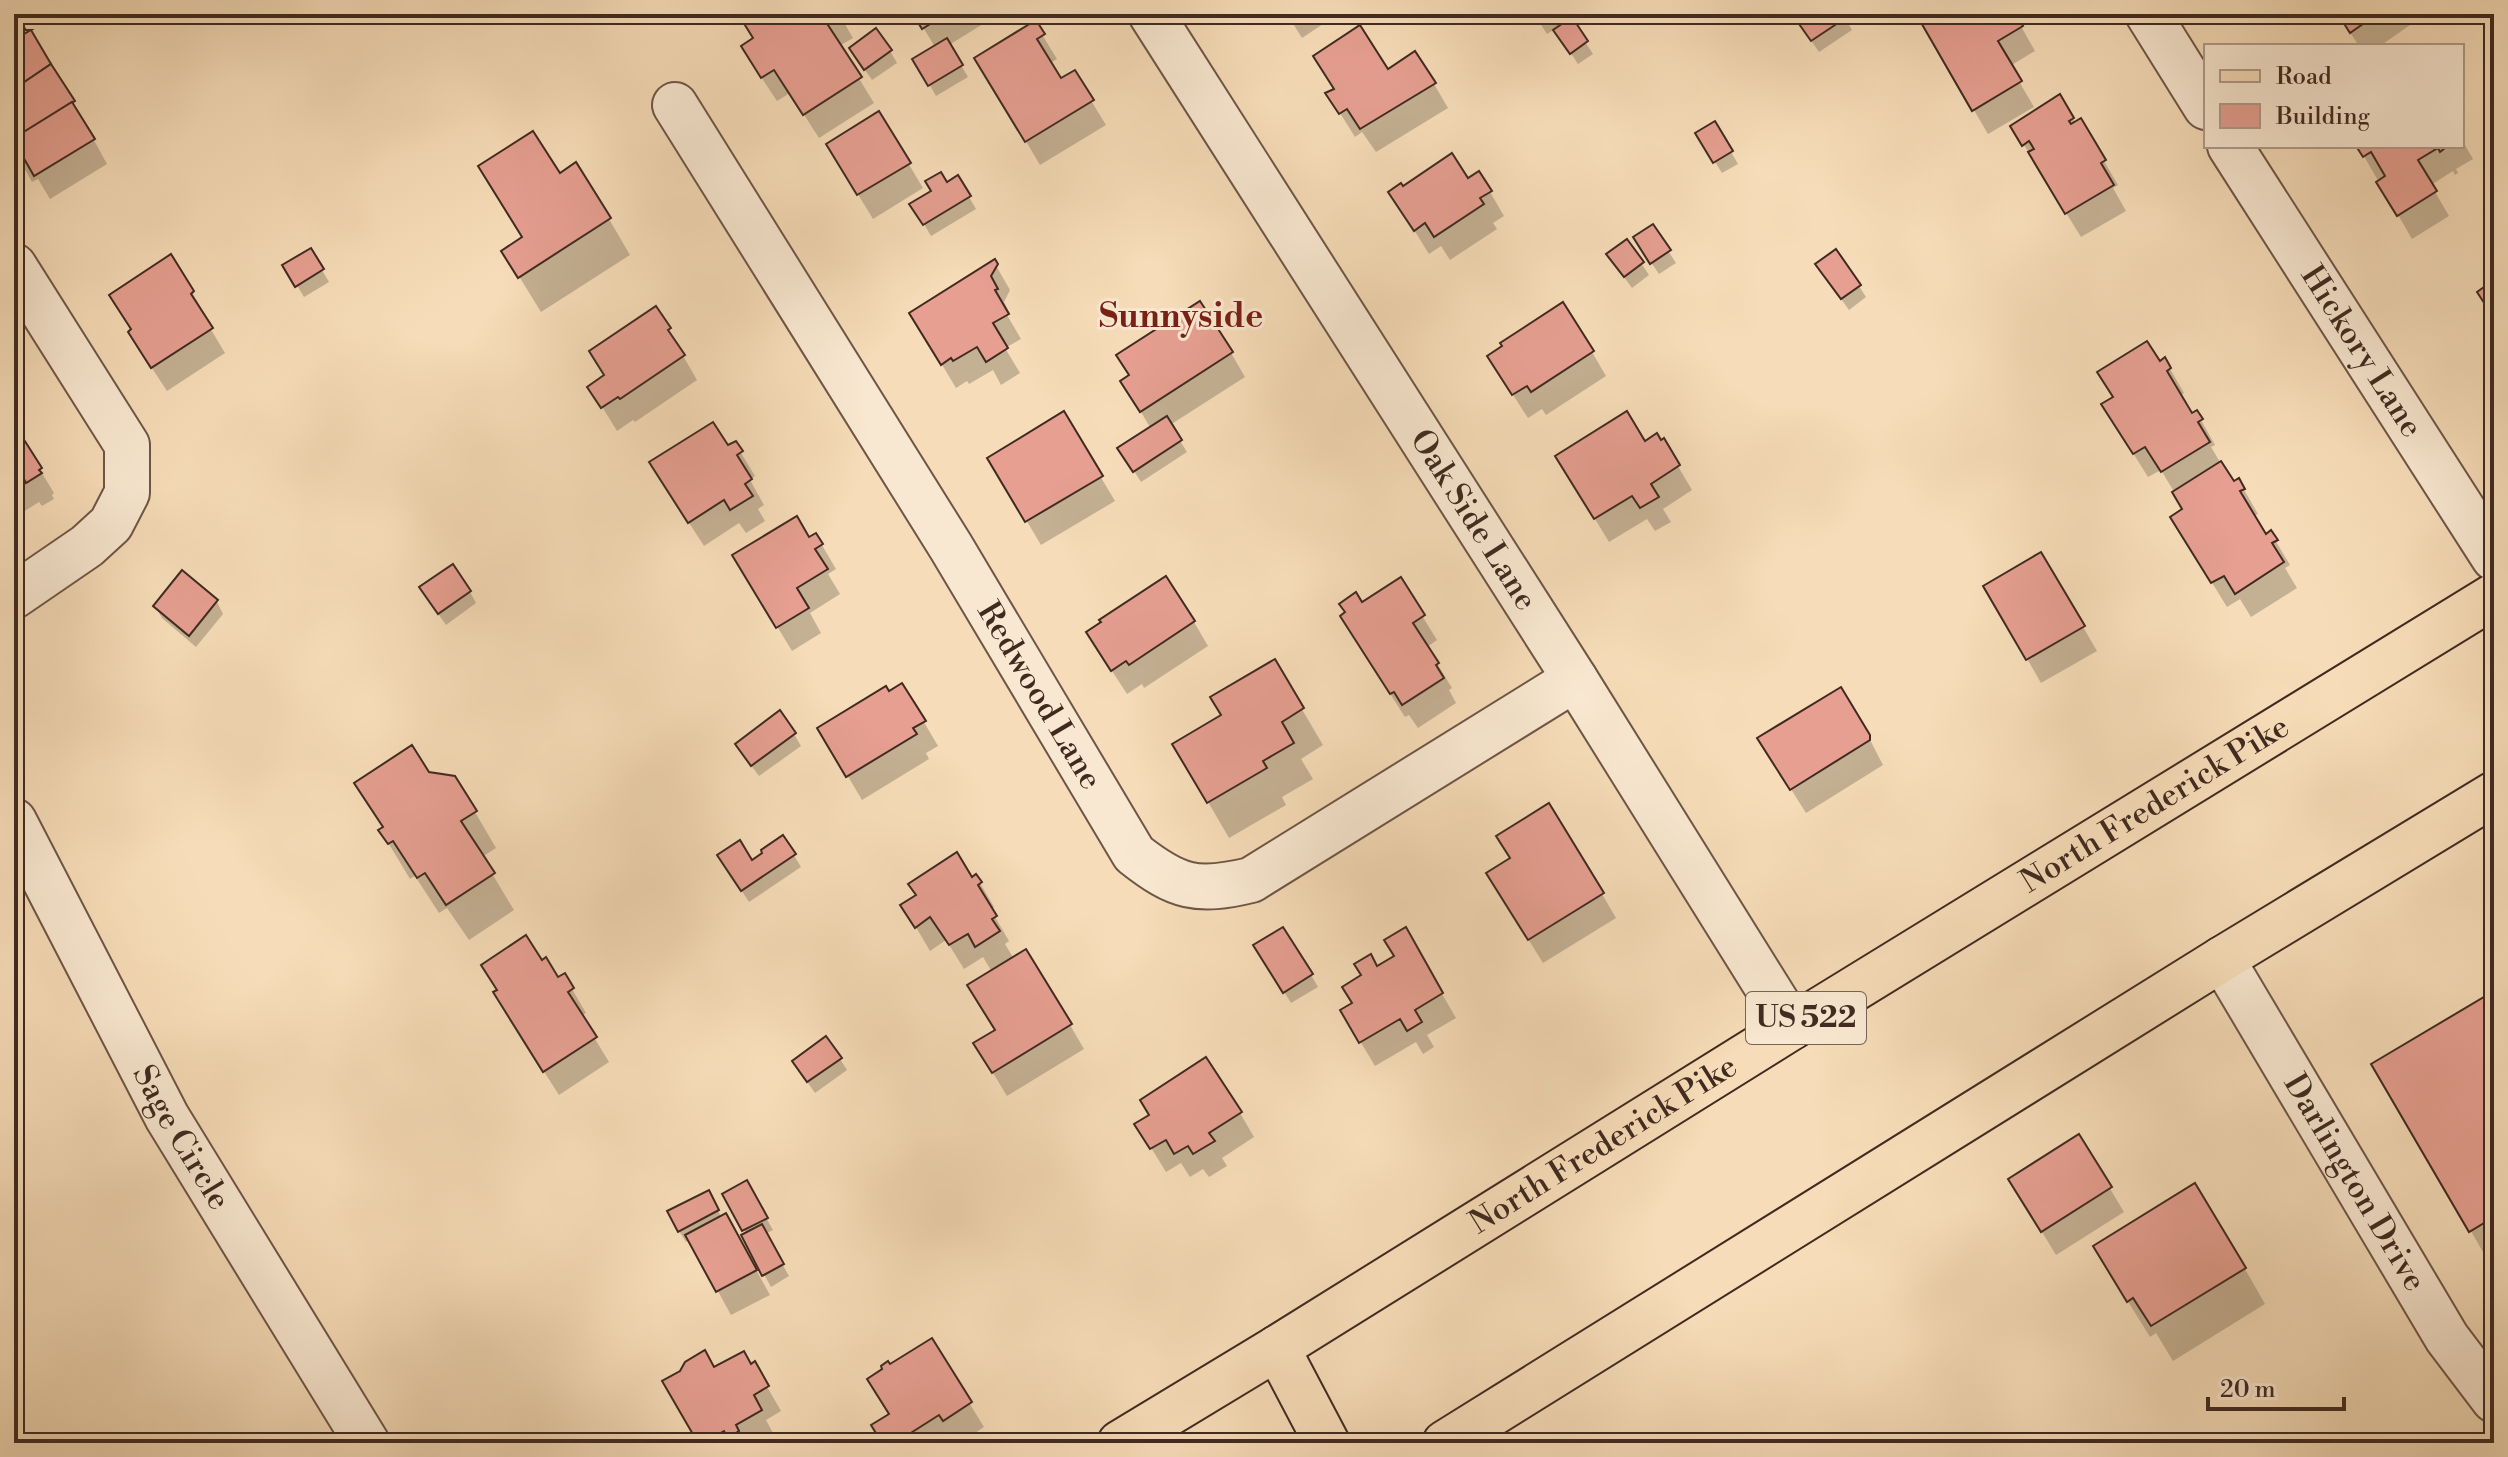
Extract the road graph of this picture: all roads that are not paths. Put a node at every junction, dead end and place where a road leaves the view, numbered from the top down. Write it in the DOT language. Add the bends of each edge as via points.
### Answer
graph roads {
  1 [pos="1151,14"];
  2 [pos="2148,14"];
  3 [pos="2204,104"];
  4 [pos="675,105"];
  5 [pos="2231,148"];
  6 [pos="14,266"];
  7 [pos="2494,558"];
  8 [pos="14,596"];
  9 [pos="2494,596"];
  10 [pos="1575,679"];
  11 [pos="2494,794"];
  12 [pos="14,821"];
  13 [pos="2222,959"];
  14 [pos="1792,1027"];
  15 [pos="1277,1348"];
  16 [pos="2494,1400"];
  17 [pos="367,1443"];
  18 [pos="1120,1443"];
  19 [pos="1327,1443"];
  20 [pos="1445,1443"];
  1 -- 10 [label="street, Oak Side Lane"];
  2 -- 3 [label="street"];
  4 -- 10 [label="street, Redwood Lane" via="943,534 1134,854 1160,874 1191,886 1218,888 1251,880"];
  5 -- 7 [label="street, Hickory Lane"];
  6 -- 8 [label="street" via="127,445 127,493 111,524 87,546"];
  9 -- 14 [label="main road, North Frederick Pike / US 522"];
  10 -- 14 [label="street, Oak Side Lane"];
  11 -- 13 [label="main road"];
  12 -- 17 [label="street, Sage Circle" via="167,1117"];
  13 -- 16 [label="street, Darlington Drive" via="2447,1338"];
  13 -- 20 [label="main road"];
  14 -- 15 [label="main road, North Frederick Pike / US 522"];
  15 -- 18 [label="main road, North Frederick Pike / US 522"];
  15 -- 19 [label="main road"];
}
